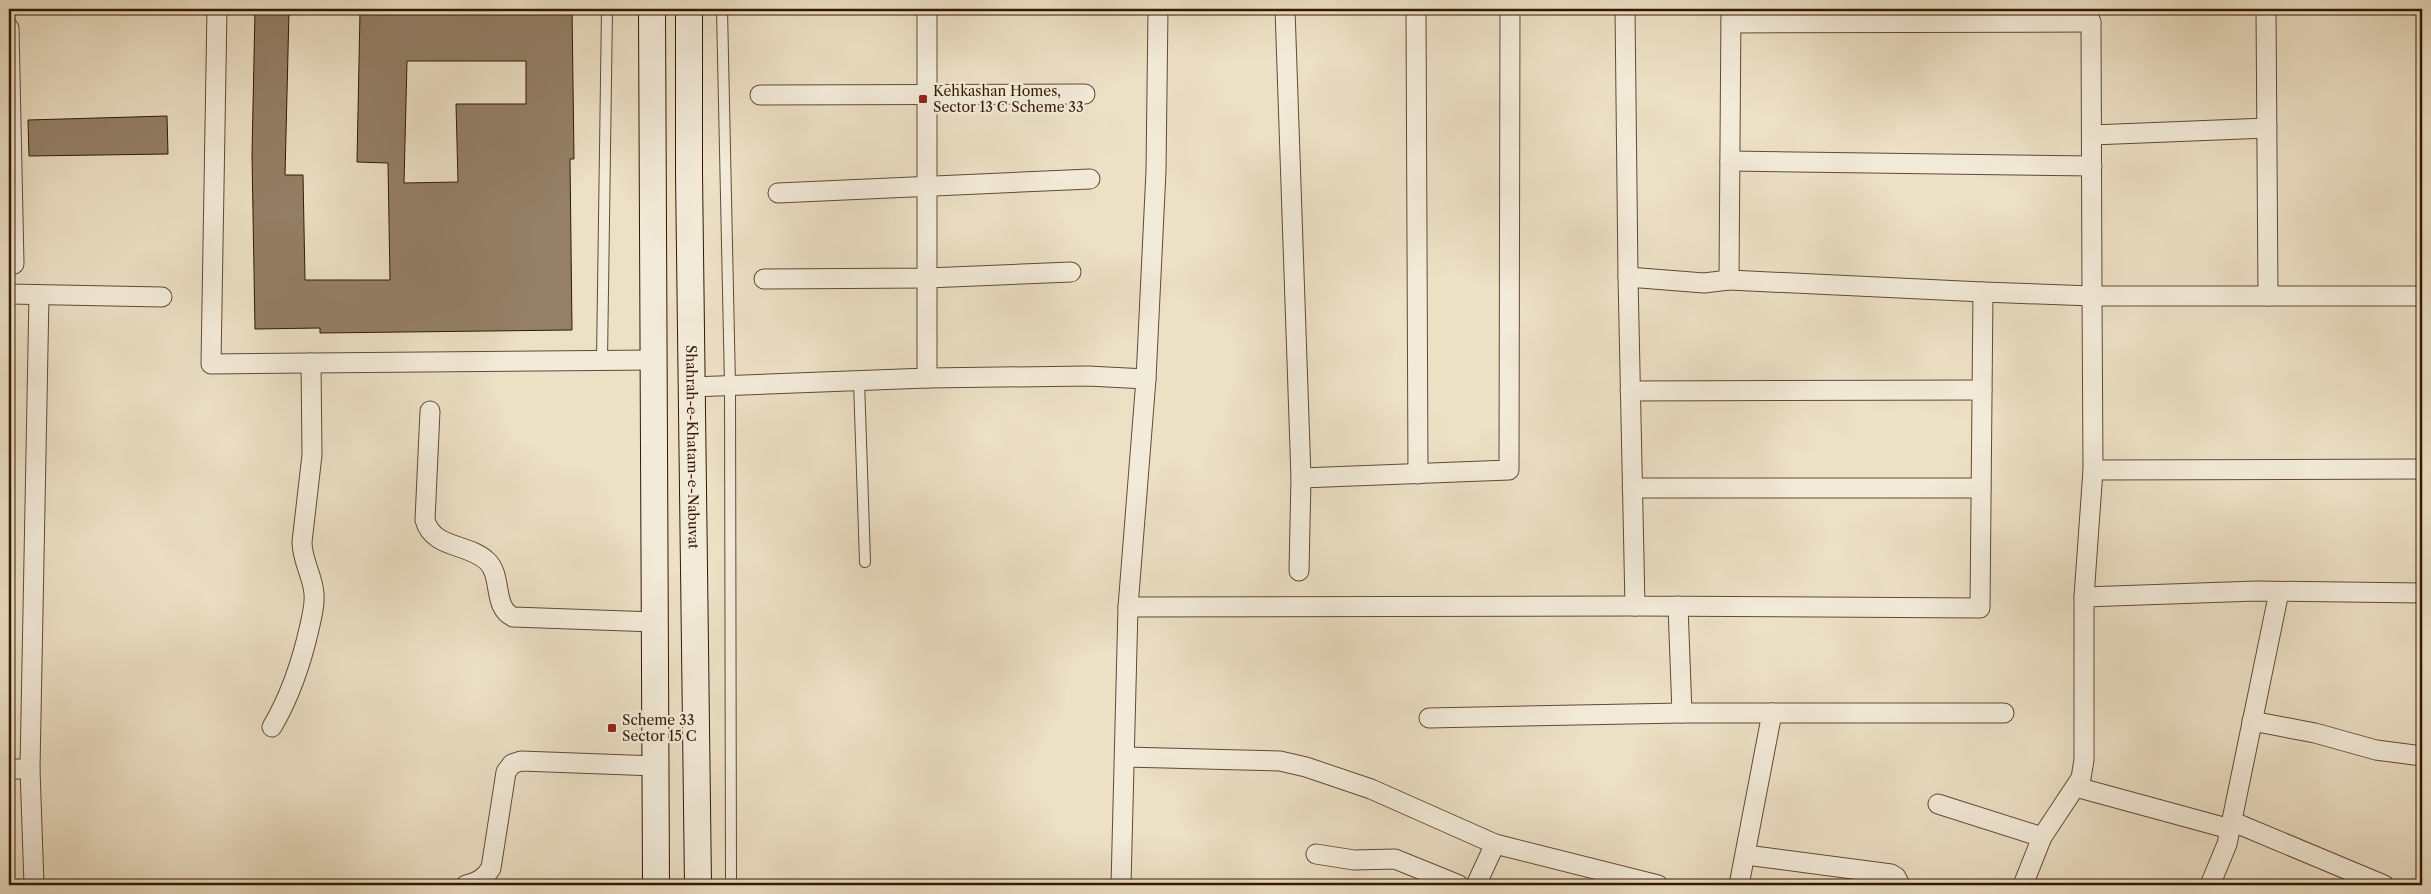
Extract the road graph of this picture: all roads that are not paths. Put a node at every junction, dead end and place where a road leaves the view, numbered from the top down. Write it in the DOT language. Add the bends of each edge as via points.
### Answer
graph roads {
  1 [pos="217,9"];
  2 [pos="607,9"];
  3 [pos="652,9"];
  4 [pos="689,9"];
  5 [pos="722,9"];
  6 [pos="927,9"];
  7 [pos="1158,9"];
  8 [pos="1285,9"];
  9 [pos="1416,9"];
  10 [pos="1510,9"];
  11 [pos="1625,9"];
  12 [pos="2266,9"];
  13 [pos="1731,16"];
  14 [pos="2085,16"];
  15 [pos="9,28"];
  16 [pos="927,94"];
  17 [pos="1085,94"];
  18 [pos="760,96"];
  19 [pos="2267,128"];
  20 [pos="2092,134"];
  21 [pos="1730,161"];
  22 [pos="2092,166"];
  23 [pos="1090,179"];
  24 [pos="927,187"];
  25 [pos="778,193"];
  26 [pos="14,264"];
  27 [pos="1071,272"];
  28 [pos="1628,277"];
  29 [pos="927,278"];
  30 [pos="764,279"];
  31 [pos="1729,280"];
  32 [pos="1983,292"];
  33 [pos="9,294"];
  34 [pos="39,295"];
  35 [pos="2092,296"];
  36 [pos="2268,296"];
  37 [pos="2422,296"];
  38 [pos="162,297"];
  39 [pos="602,360"];
  40 [pos="654,360"];
  41 [pos="311,364"];
  42 [pos="927,378"];
  43 [pos="1146,379"];
  44 [pos="859,381"];
  45 [pos="730,385"];
  46 [pos="692,387"];
  47 [pos="1982,390"];
  48 [pos="1630,391"];
  49 [pos="430,411"];
  50 [pos="2422,469"];
  51 [pos="2093,470"];
  52 [pos="1418,474"];
  53 [pos="1301,478"];
  54 [pos="1632,488"];
  55 [pos="1981,488"];
  56 [pos="865,562"];
  57 [pos="1299,571"];
  58 [pos="2279,592"];
  59 [pos="2422,593"];
  60 [pos="2084,597"];
  61 [pos="1634,606"];
  62 [pos="1678,606"];
  63 [pos="1128,607"];
  64 [pos="655,622"];
  65 [pos="1682,713"];
  66 [pos="1772,713"];
  67 [pos="2004,713"];
  68 [pos="1429,718"];
  69 [pos="2252,721"];
  70 [pos="272,727"];
  71 [pos="2422,756"];
  72 [pos="1124,757"];
  73 [pos="656,766"];
  74 [pos="9,769"];
  75 [pos="30,770"];
  76 [pos="2076,786"];
  77 [pos="1938,804"];
  78 [pos="2231,825"];
  79 [pos="2042,837"];
  80 [pos="1495,844"];
  81 [pos="1316,854"];
  82 [pos="1746,855"];
  83 [pos="34,885"];
  84 [pos="466,885"];
  85 [pos="656,885"];
  86 [pos="698,885"];
  87 [pos="731,885"];
  88 [pos="1121,885"];
  89 [pos="1459,885"];
  90 [pos="1476,885"];
  91 [pos="1658,885"];
  92 [pos="1739,885"];
  93 [pos="1900,885"];
  94 [pos="2023,885"];
  95 [pos="2210,885"];
  96 [pos="2384,885"];
  1 -- 41 [label="street" via="210,364"];
  2 -- 39 [label="lane"];
  3 -- 40 [label="main road"];
  4 -- 46 [label="main road, Shahrah-e-Khatam-e-Nabuvat"];
  5 -- 45 [label="lane"];
  6 -- 16 [label="street"];
  7 -- 43 [label="street" via="1155,180"];
  8 -- 53 [label="street"];
  9 -- 52 [label="street"];
  10 -- 52 [label="street" via="1509,470"];
  11 -- 28 [label="street"];
  12 -- 19 [label="street"];
  13 -- 14 [label="street"];
  13 -- 21 [label="street"];
  14 -- 20 [label="street"];
  15 -- 26 [label="street"];
  16 -- 17 [label="street"];
  16 -- 18 [label="street"];
  16 -- 24 [label="street"];
  19 -- 20 [label="street"];
  19 -- 36 [label="street"];
  20 -- 22 [label="street"];
  21 -- 22 [label="street"];
  21 -- 31 [label="street"];
  22 -- 35 [label="street"];
  23 -- 24 [label="street"];
  24 -- 25 [label="street"];
  24 -- 29 [label="street"];
  27 -- 29 [label="street"];
  28 -- 31 [label="street" via="1704,283"];
  28 -- 48 [label="street"];
  29 -- 30 [label="street"];
  29 -- 42 [label="street"];
  31 -- 32 [label="street"];
  32 -- 35 [label="street"];
  32 -- 47 [label="street"];
  33 -- 34 [label="street"];
  34 -- 38 [label="street"];
  34 -- 75 [label="street"];
  35 -- 36 [label="street"];
  35 -- 51 [label="street"];
  36 -- 37 [label="street"];
  39 -- 40 [label="street"];
  39 -- 41 [label="street"];
  40 -- 64 [label="main road"];
  41 -- 70 [label="street" via="312,455 302,552 315,601 290,694"];
  42 -- 43 [label="street" via="1088,376"];
  42 -- 44 [label="street"];
  43 -- 63 [label="street"];
  44 -- 45 [label="street"];
  44 -- 56 [label="lane"];
  45 -- 46 [label="street"];
  45 -- 87 [label="lane"];
  46 -- 86 [label="main road, Shahrah-e-Khatam-e-Nabuvat"];
  47 -- 48 [label="street"];
  47 -- 55 [label="street"];
  48 -- 54 [label="street"];
  49 -- 64 [label="street" via="427,528 440,541 486,559 496,574 502,609 507,614 513,617"];
  50 -- 51 [label="street"];
  51 -- 60 [label="street"];
  52 -- 53 [label="street"];
  53 -- 57 [label="street"];
  54 -- 55 [label="street"];
  54 -- 61 [label="street"];
  55 -- 62 [label="street" via="1980,608"];
  58 -- 59 [label="street"];
  58 -- 60 [label="street"];
  58 -- 69 [label="street"];
  60 -- 76 [label="street" via="2084,760"];
  61 -- 62 [label="street"];
  61 -- 63 [label="street"];
  62 -- 65 [label="street"];
  63 -- 72 [label="street"];
  64 -- 73 [label="main road"];
  65 -- 66 [label="street"];
  65 -- 68 [label="street"];
  66 -- 67 [label="street"];
  66 -- 82 [label="street"];
  69 -- 71 [label="street" via="2316,732 2376,750"];
  69 -- 78 [label="street"];
  72 -- 80 [label="street" via="1289,763 1371,789"];
  72 -- 88 [label="street"];
  73 -- 84 [label="street" via="521,761 512,764 506,772 491,868 478,882"];
  73 -- 85 [label="main road"];
  74 -- 75 [label="street"];
  75 -- 83 [label="street"];
  76 -- 78 [label="street"];
  76 -- 79 [label="street"];
  77 -- 79 [label="street"];
  78 -- 95 [label="street" via="2227,844"];
  78 -- 96 [label="street"];
  79 -- 94 [label="street"];
  80 -- 90 [label="street"];
  80 -- 91 [label="street"];
  81 -- 89 [label="street" via="1354,860 1395,859"];
  82 -- 92 [label="street"];
  82 -- 93 [label="street" via="1882,872 1896,876"];
}
